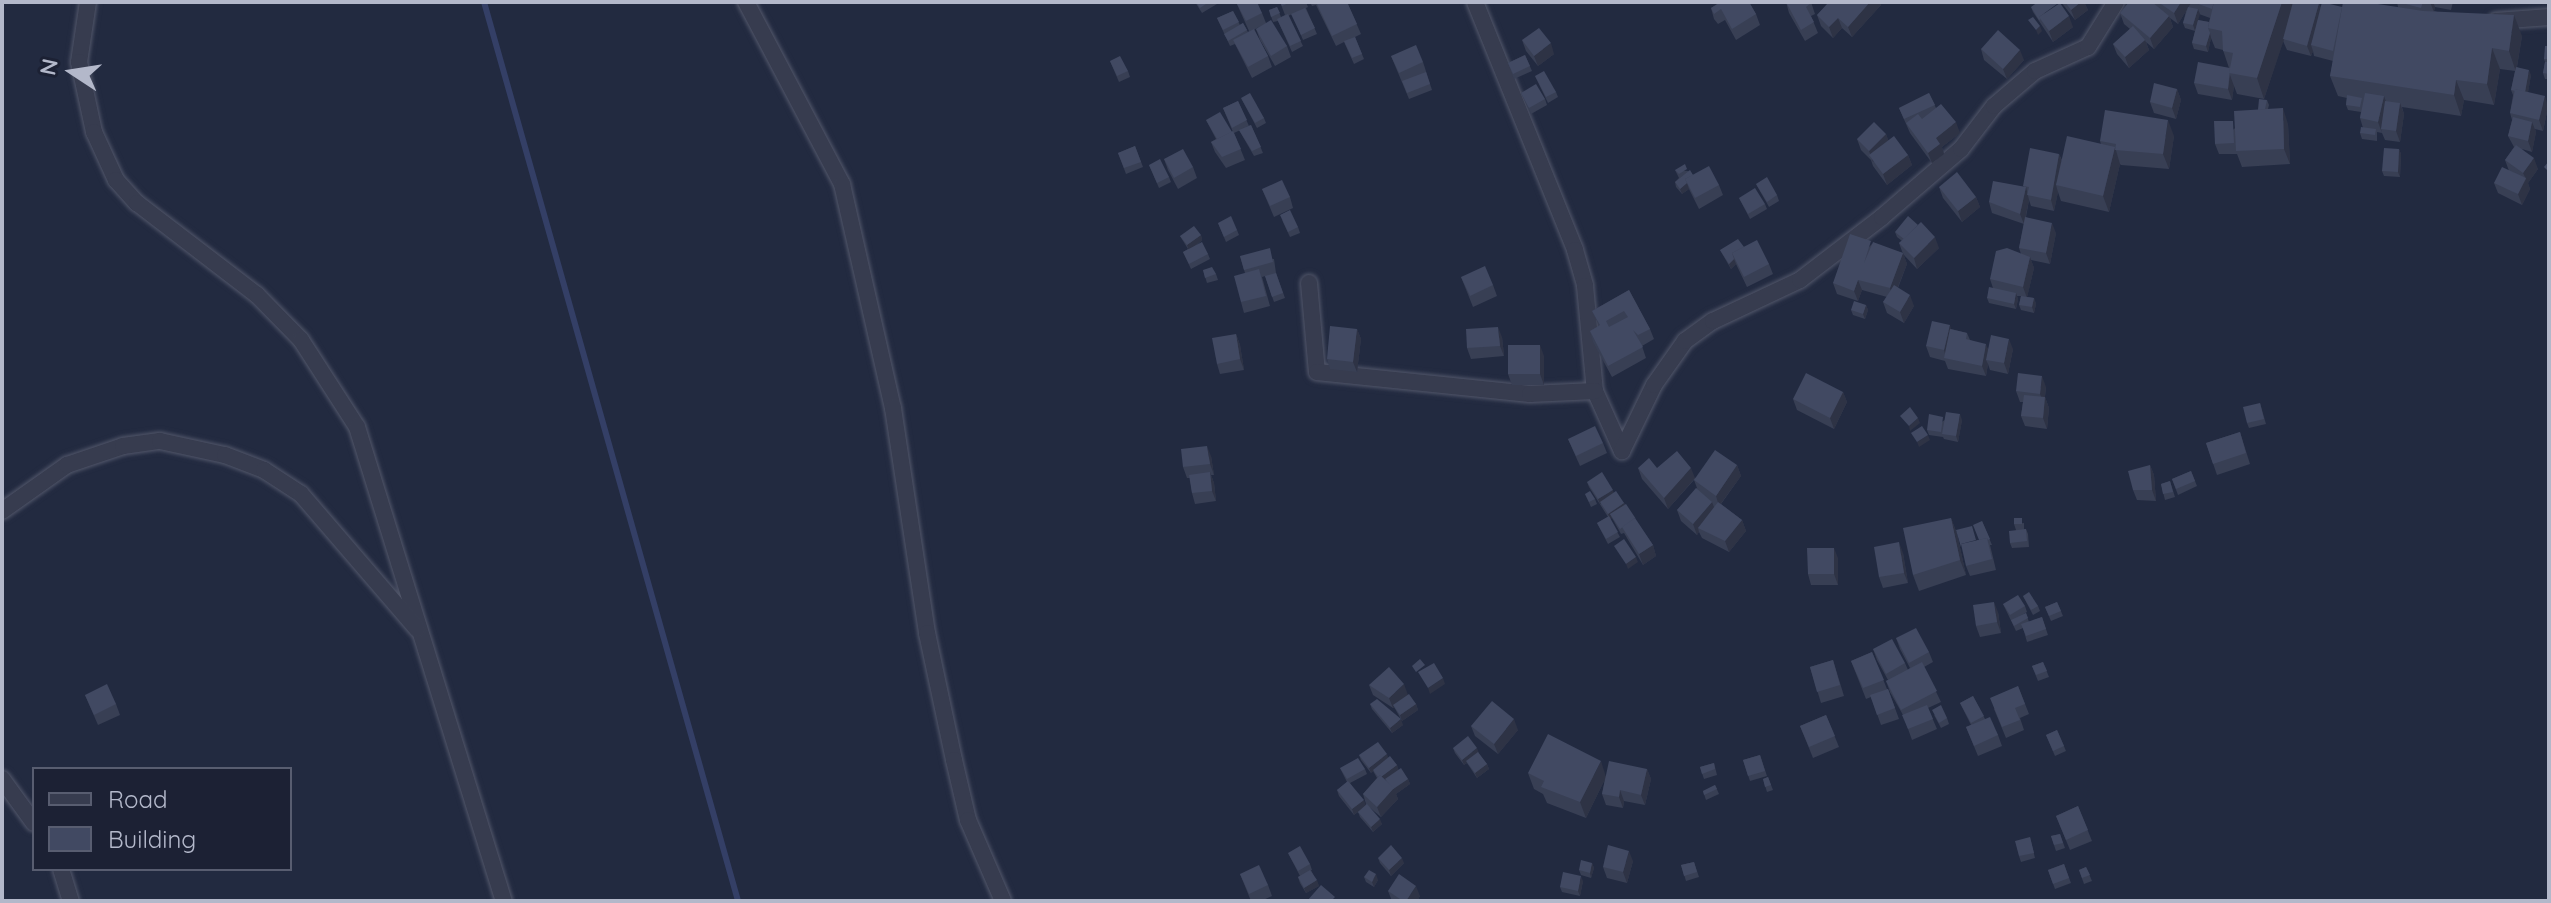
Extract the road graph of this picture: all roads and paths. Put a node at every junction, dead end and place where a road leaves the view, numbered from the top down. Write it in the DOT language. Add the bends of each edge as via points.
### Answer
graph roads {
  1 [pos="88,2"];
  2 [pos="746,2"];
  3 [pos="1475,2"];
  4 [pos="2116,2"];
  5 [pos="2549,17"];
  6 [pos="2482,22"];
  7 [pos="1309,283"];
  8 [pos="1595,391"];
  9 [pos="2,511"];
  10 [pos="420,634"];
  11 [pos="2,779"];
  12 [pos="32,820"];
  13 [pos="62,871"];
  14 [pos="71,901"];
  15 [pos="504,901"];
  16 [pos="1003,901"];
  1 -- 10 [label="street" via="79,62 94,132 116,180 137,203 257,295 325,374 357,427"];
  2 -- 16 [label="street" via="842,184 893,408 927,633 954,760 968,820"];
  3 -- 8 [label="street" via="1575,250 1585,286"];
  4 -- 8 [label="street" via="2088,47 2035,71 1994,106 1961,149 1882,217 1800,280 1713,321 1685,341 1654,385 1622,451"];
  5 -- 6 [label="street"];
  7 -- 8 [label="street" via="1317,372 1530,394"];
  9 -- 10 [label="street" via="67,465 123,446 160,441 225,455 264,470 301,494"];
  10 -- 15 [label="street"];
  11 -- 12 [label="street"];
  13 -- 14 [label="street"];
}
